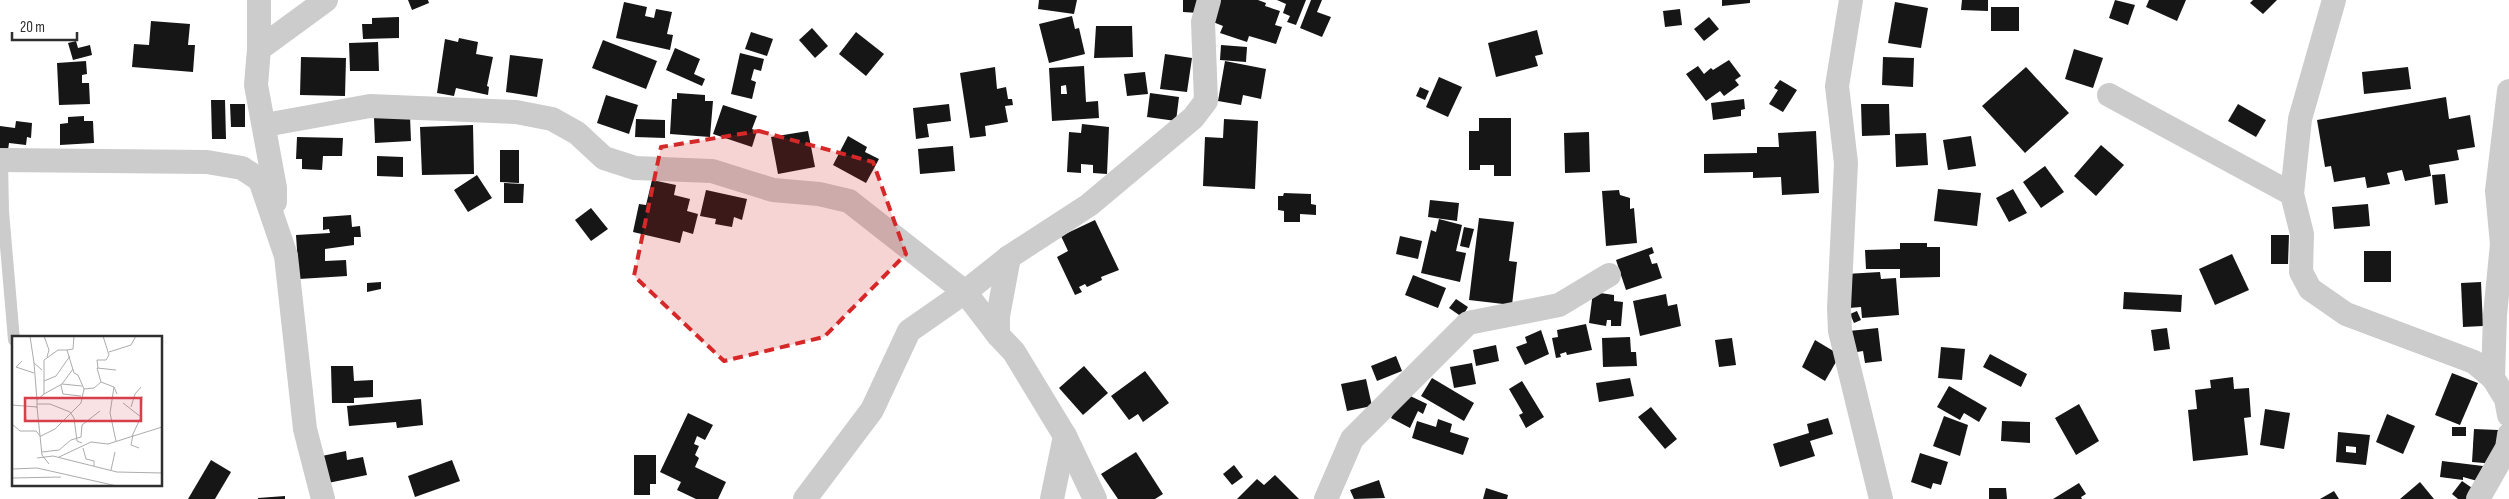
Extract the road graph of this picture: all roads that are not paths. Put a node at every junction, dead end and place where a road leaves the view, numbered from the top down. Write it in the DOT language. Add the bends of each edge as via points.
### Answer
graph roads {
  1 [pos="258,0"];
  2 [pos="326,0"];
  3 [pos="1209,0"];
  4 [pos="1852,0"];
  5 [pos="2334,0"];
  6 [pos="259,49"];
  7 [pos="2509,91"];
  8 [pos="2109,95"];
  9 [pos="265,124"];
  10 [pos="1,160"];
  11 [pos="2292,194"];
  12 [pos="276,221"];
  13 [pos="1009,257"];
  14 [pos="1609,275"];
  15 [pos="965,292"];
  16 [pos="998,335"];
  17 [pos="14,336"];
  18 [pos="2493,378"];
  19 [pos="2509,415"];
  20 [pos="2509,434"];
  21 [pos="1065,436"];
  22 [pos="2483,496"];
  23 [pos="323,499"];
  24 [pos="806,499"];
  25 [pos="1052,499"];
  26 [pos="1094,499"];
  27 [pos="1326,499"];
  28 [pos="1882,499"];
  1 -- 6 [label="street"];
  2 -- 6 [label="street"];
  3 -- 13 [label="street" via="1203,22 1206,101 1193,118 1088,205"];
  4 -- 28 [label="street" via="1838,86 1846,163 1840,332"];
  5 -- 11 [label="street" via="2300,119"];
  6 -- 9 [label="street" via="256,85"];
  7 -- 18 [label="street" via="2497,191 2502,244"];
  8 -- 11 [label="street"];
  9 -- 12 [label="street" via="276,188"];
  9 -- 15 [label="street" via="370,106 516,112 552,119 577,133 604,158 635,168 712,171 773,190 819,194 849,202"];
  10 -- 12 [label="street" via="208,162 242,168 260,180"];
  10 -- 17 [label="lane"];
  11 -- 18 [label="street" via="2302,234 2301,272 2310,289 2346,314 2474,362"];
  12 -- 23 [label="street" via="286,256 305,429"];
  13 -- 15 [label="street"];
  13 -- 16 [label="street" via="998,316"];
  14 -- 27 [label="street" via="1560,305 1468,323 1352,439"];
  15 -- 16 [label="street"];
  15 -- 24 [label="street" via="909,331 872,410"];
  16 -- 21 [label="street" via="1014,352"];
  18 -- 19 [label="street" via="2506,399"];
  20 -- 22 [label="street" via="2507,448"];
  21 -- 25 [label="street"];
  21 -- 26 [label="street"];
}
